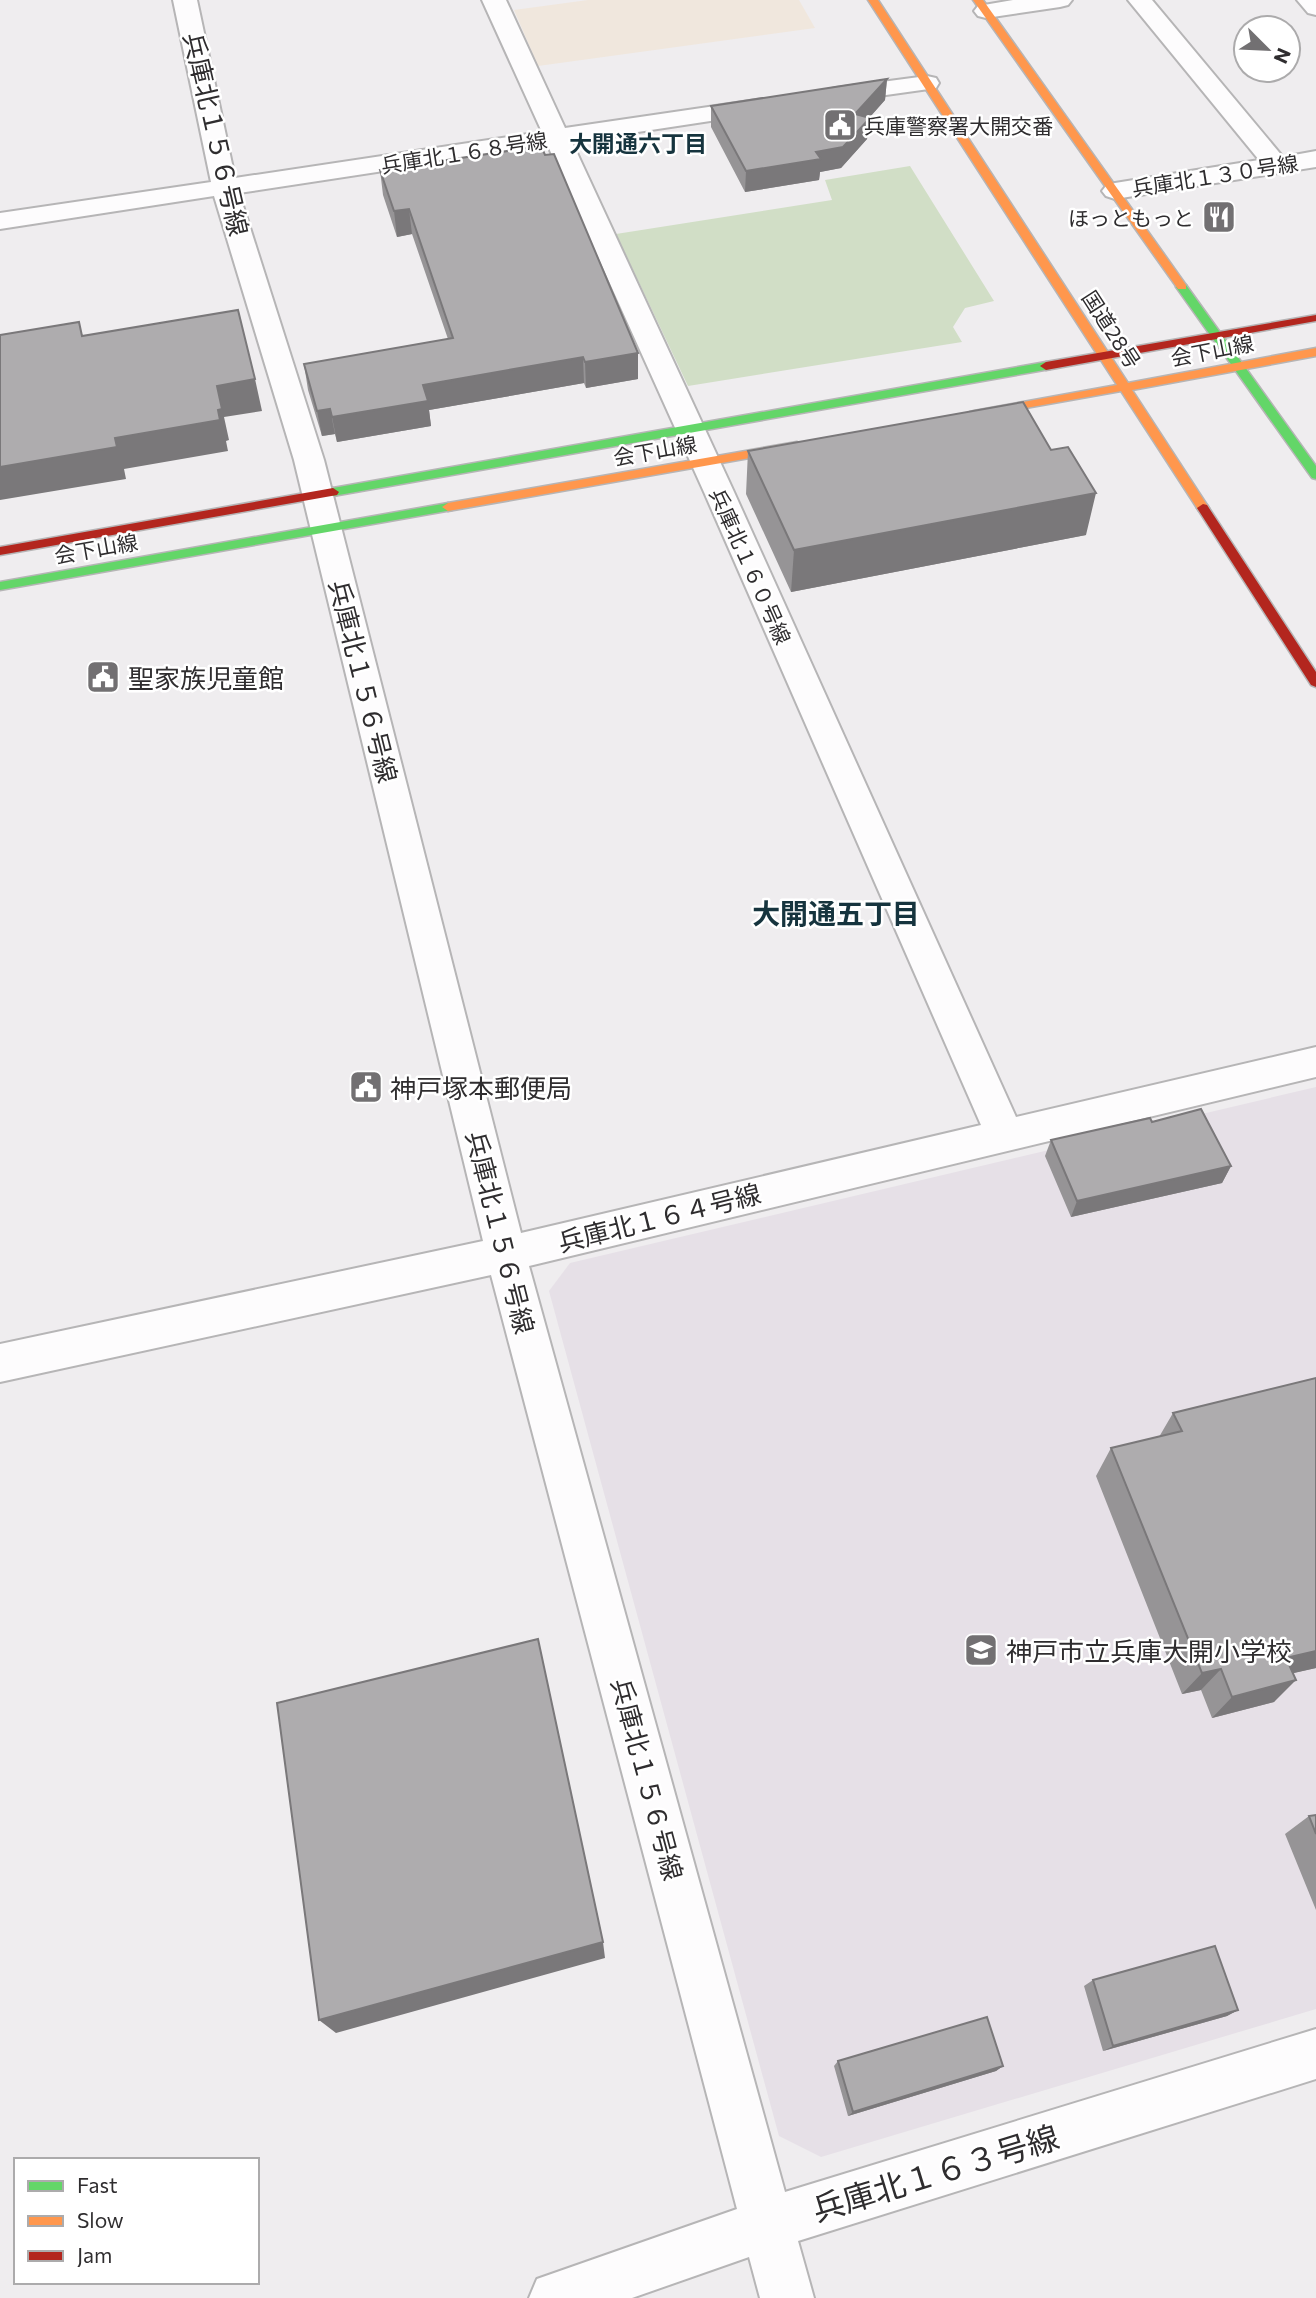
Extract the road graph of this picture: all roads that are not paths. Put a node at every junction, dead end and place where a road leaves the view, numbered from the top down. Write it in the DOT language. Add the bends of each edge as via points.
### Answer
graph roads {
  1 [pos="185,0"];
  2 [pos="494,0"];
  3 [pos="873,0"];
  4 [pos="1060,0"];
  5 [pos="1140,0"];
  6 [pos="1309,0"];
  7 [pos="982,6"];
  8 [pos="1316,8"];
  9 [pos="927,83"];
  10 [pos="815,98"];
  11 [pos="788,102"];
  12 [pos="555,138"];
  13 [pos="1316,159"];
  14 [pos="1276,165"];
  15 [pos="225,189"];
  16 [pos="1115,191"];
  17 [pos="0,221"];
  18 [pos="1316,318"];
  19 [pos="1216,334"];
  20 [pos="1316,352"];
  21 [pos="1103,355"];
  22 [pos="1239,366"];
  23 [pos="1125,388"];
  24 [pos="962,417"];
  25 [pos="689,430"];
  26 [pos="812,444"];
  27 [pos="703,463"];
  28 [pos="1316,475"];
  29 [pos="321,512"];
  30 [pos="0,551"];
  31 [pos="0,586"];
  32 [pos="1316,682"];
  33 [pos="1316,1062"];
  34 [pos="1004,1134"];
  35 [pos="506,1254"];
  36 [pos="0,1363"];
  37 [pos="1316,2054"];
  38 [pos="768,2224"];
  39 [pos="556,2298"];
  40 [pos="787,2298"];
  1 -- 15 [label="street, 兵庫北１５６号線"];
  2 -- 12 [label="street, 兵庫北１６０号線"];
  3 -- 9 [label="main road, 国道28号"];
  4 -- 7 [label="street"];
  5 -- 14 [label="street"];
  6 -- 8 [label="street"];
  7 -- 16 [label="main road"];
  9 -- 10 [label="street"];
  9 -- 21 [label="main road, 国道28号"];
  11 -- 12 [label="street, 兵庫北１６８号線"];
  12 -- 15 [label="street, 兵庫北１６８号線"];
  12 -- 25 [label="street, 兵庫北１６０号線"];
  13 -- 14 [label="street, 兵庫北１３０号線"];
  14 -- 16 [label="street, 兵庫北１３０号線"];
  15 -- 17 [label="street, 兵庫北１６８号線"];
  15 -- 29 [label="street, 兵庫北１５６号線"];
  16 -- 19 [label="main road"];
  18 -- 19 [label="main road, 会下山線"];
  19 -- 21 [label="main road, 会下山線"];
  19 -- 22 [label="main road"];
  20 -- 22 [label="main road, 会下山線"];
  21 -- 23 [label="main road, 国道28号"];
  21 -- 25 [label="main road, 会下山線"];
  22 -- 23 [label="main road, 会下山線"];
  22 -- 28 [label="main road"];
  23 -- 24 [label="main road, 会下山線"];
  23 -- 32 [label="main road, 国道28号"];
  25 -- 27 [label="street, 兵庫北１６０号線"];
  25 -- 29 [label="main road, 会下山線"];
  26 -- 27 [label="main road, 会下山線"];
  27 -- 29 [label="main road, 会下山線"];
  27 -- 34 [label="street, 兵庫北１６０号線"];
  29 -- 30 [label="main road, 会下山線"];
  29 -- 31 [label="main road, 会下山線"];
  29 -- 35 [label="street, 兵庫北１５６号線"];
  33 -- 34 [label="street, 兵庫北１６４号線"];
  34 -- 35 [label="street, 兵庫北１６４号線"];
  35 -- 36 [label="street, 兵庫北１６４号線"];
  35 -- 38 [label="street, 兵庫北１５６号線"];
  37 -- 38 [label="street, 兵庫北１６３号線"];
  38 -- 39 [label="street, 兵庫北１６３号線"];
  38 -- 40 [label="street, 兵庫北１５６号線"];
}
